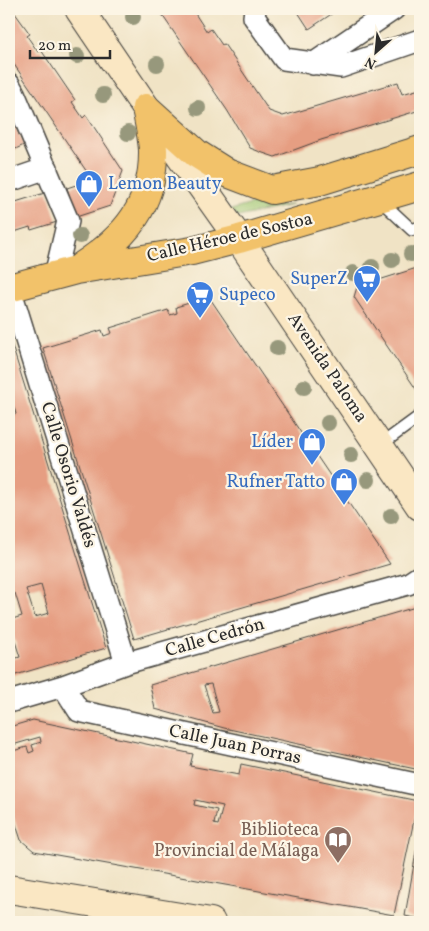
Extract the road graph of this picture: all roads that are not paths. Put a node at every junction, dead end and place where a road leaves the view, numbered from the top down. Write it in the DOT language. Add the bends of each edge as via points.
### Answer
graph roads {
  1 [pos="79,9"];
  2 [pos="255,9"];
  3 [pos="394,9"];
  4 [pos="420,40"];
  5 [pos="313,64"];
  6 [pos="10,91"];
  7 [pos="146,108"];
  8 [pos="420,150"];
  9 [pos="47,168"];
  10 [pos="9,180"];
  11 [pos="420,186"];
  12 [pos="272,190"];
  13 [pos="378,199"];
  14 [pos="420,227"];
  15 [pos="239,240"];
  16 [pos="66,273"];
  17 [pos="10,288"];
  18 [pos="420,416"];
  19 [pos="380,446"];
  20 [pos="420,506"];
  21 [pos="420,576"];
  22 [pos="126,663"];
  23 [pos="63,686"];
  24 [pos="9,702"];
  25 [pos="420,785"];
  26 [pos="10,886"];
  27 [pos="211,922"];
  1 -- 7 [label="main road, Avenida Paloma"];
  2 -- 5 [label="street" via="254,17 284,59"];
  3 -- 5 [label="street"];
  4 -- 5 [label="street" via="341,67"];
  6 -- 9 [label="street"];
  7 -- 12 [label="main road, Avenida Paloma" via="197,154 228,173"];
  7 -- 15 [label="main road, Avenida Paloma"];
  7 -- 16 [label="main road, Avenida Paloma" via="153,149 152,176 143,203 131,223 106,250"];
  8 -- 12 [label="main road, Calle Héroe de Sostoa" via="320,181"];
  9 -- 10 [label="street"];
  9 -- 16 [label="street" via="68,221"];
  11 -- 13 [label="main road, Calle Héroe de Sostoa"];
  13 -- 14 [label="lane" via="412,230"];
  13 -- 15 [label="main road, Calle Héroe de Sostoa"];
  15 -- 16 [label="main road, Calle Héroe de Sostoa"];
  15 -- 19 [label="main road, Avenida Paloma"];
  16 -- 17 [label="main road, Calle Héroe de Sostoa"];
  17 -- 22 [label="street, Calle Osorio Valdés"];
  18 -- 19 [label="lane"];
  19 -- 20 [label="main road, Avenida Paloma"];
  21 -- 22 [label="street, Calle Cedrón" via="408,584"];
  22 -- 23 [label="street, Calle Cedrón"];
  23 -- 24 [label="street, Calle Cedrón"];
  23 -- 25 [label="street, Calle Juan Porras" via="79,710"];
  26 -- 27 [label="main road"];
}
